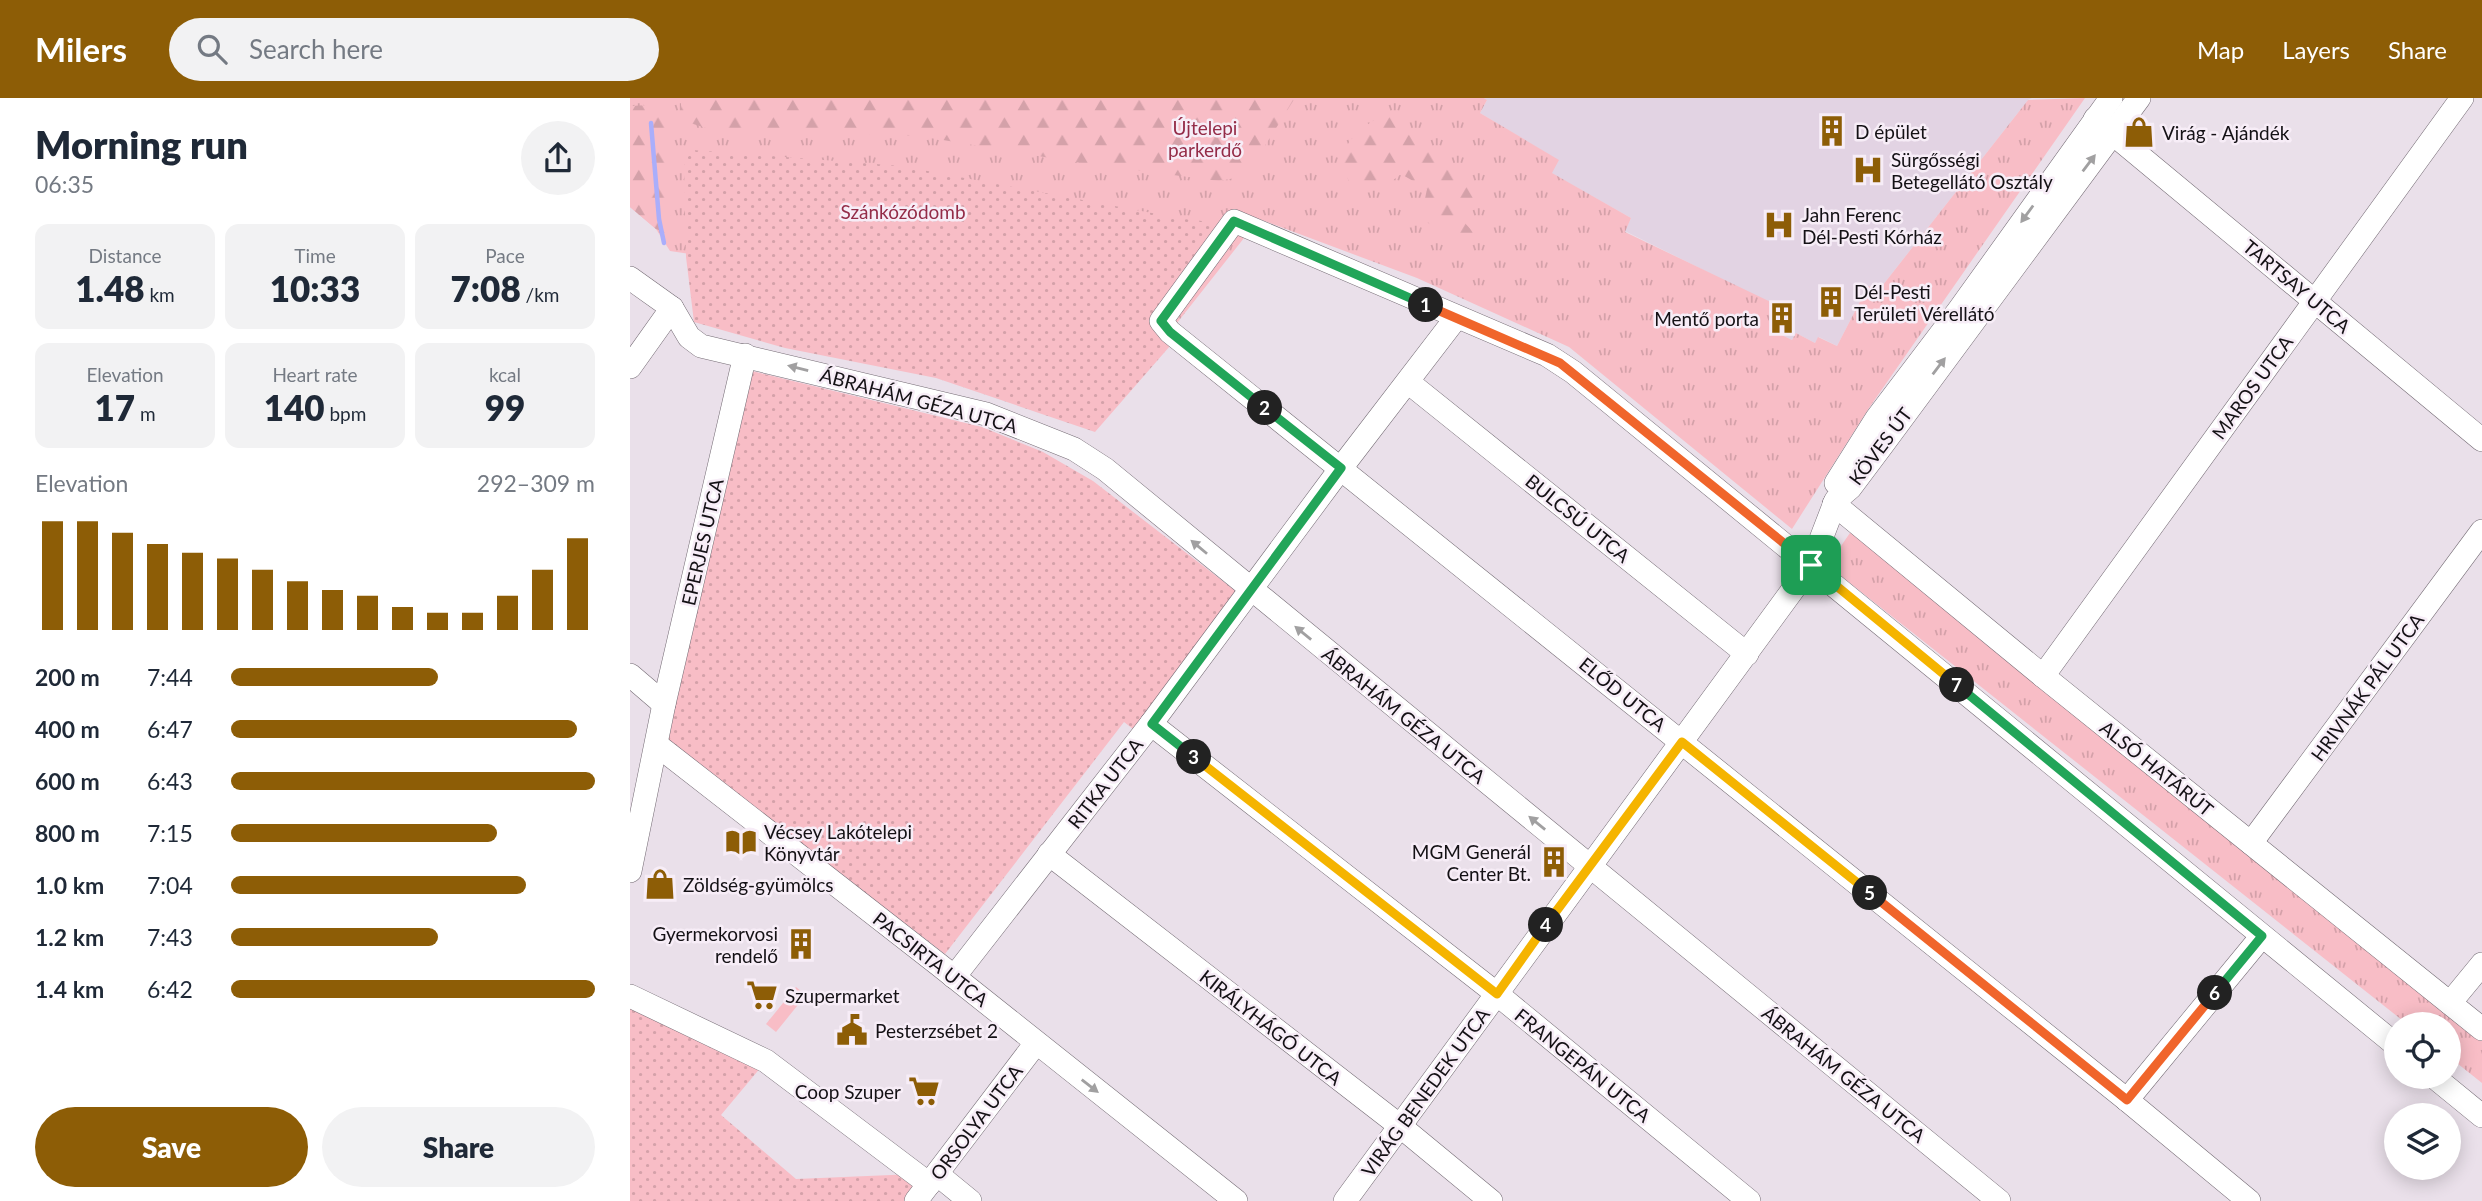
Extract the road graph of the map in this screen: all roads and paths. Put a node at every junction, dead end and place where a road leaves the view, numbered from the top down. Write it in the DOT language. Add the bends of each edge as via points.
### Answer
graph roads {
  1 [pos="2111,98"];
  2 [pos="2139,98"];
  3 [pos="2462,98"];
  4 [pos="2104,126"];
  5 [pos="630,278"];
  6 [pos="2314,301"];
  7 [pos="672,308"];
  8 [pos="1456,318"];
  9 [pos="745,355"];
  10 [pos="630,367"];
  11 [pos="1408,382"];
  12 [pos="2482,440"];
  13 [pos="1341,468"];
  14 [pos="1835,502"];
  15 [pos="2482,531"];
  16 [pos="1811,565"];
  17 [pos="1251,591"];
  18 [pos="1747,654"];
  19 [pos="630,675"];
  20 [pos="2043,676"];
  21 [pos="664,704"];
  22 [pos="1152,724"];
  23 [pos="1682,742"];
  24 [pos="657,745"];
  25 [pos="635,818"];
  26 [pos="2251,843"];
  27 [pos="1049,854"];
  28 [pos="1590,866"];
  29 [pos="630,871"];
  30 [pos="2262,936"];
  31 [pos="2482,964"];
  32 [pos="954,977"];
  33 [pos="1497,994"];
  34 [pos="630,996"];
  35 [pos="2450,1003"];
  36 [pos="2482,1029"];
  37 [pos="2384,1035"];
  38 [pos="1036,1044"];
  39 [pos="2450,1089"];
  40 [pos="2127,1100"];
  41 [pos="2482,1116"];
  42 [pos="1400,1126"];
  43 [pos="927,1186"];
  44 [pos="970,1201"];
  45 [pos="1236,1201"];
  46 [pos="1345,1201"];
  47 [pos="1491,1201"];
  48 [pos="1749,1201"];
  49 [pos="1999,1201"];
  50 [pos="2249,1201"];
  1 -- 4 [label="street"];
  2 -- 4 [label="street, KÖVES ÚT"];
  3 -- 6 [label="street, MAROS UTCA"];
  4 -- 6 [label="street, TARTSAY UTCA"];
  4 -- 14 [label="street, KÖVES ÚT" via="1912,388 1877,418 1836,483"];
  5 -- 7 [label="street"];
  6 -- 12 [label="street, TARTSAY UTCA"];
  6 -- 20 [label="street, MAROS UTCA"];
  7 -- 9 [label="street" via="695,344"];
  7 -- 10 [label="street"];
  8 -- 11 [label="street, RITKA UTCA"];
  8 -- 13 [label="street, ELŐD UTCA" via="1234,221 1161,321"];
  8 -- 16 [label="street" via="1567,367"];
  17 -- 9 [label="street, ÁBRAHÁM GÉZA UTCA, one-way" via="1105,469 1074,449 986,414"];
  9 -- 21 [label="street, EPERJES UTCA"];
  11 -- 13 [label="street, RITKA UTCA"];
  11 -- 18 [label="street, BULCSÚ UTCA"];
  13 -- 17 [label="street, RITKA UTCA"];
  13 -- 23 [label="street, ELŐD UTCA"];
  14 -- 16 [label="street, VIRÁG BENEDEK UTCA"];
  14 -- 20 [label="street, ALSÓ HATÁRÚT"];
  15 -- 26 [label="street, HRIVNÁK PÁL UTCA"];
  16 -- 18 [label="street, VIRÁG BENEDEK UTCA"];
  16 -- 30 [label="street"];
  17 -- 22 [label="street, RITKA UTCA"];
  28 -- 17 [label="street, ÁBRAHÁM GÉZA UTCA, one-way"];
  18 -- 23 [label="street, VIRÁG BENEDEK UTCA"];
  19 -- 21 [label="street"];
  20 -- 26 [label="street, ALSÓ HATÁRÚT"];
  21 -- 24 [label="street, EPERJES UTCA"];
  22 -- 27 [label="street, RITKA UTCA"];
  22 -- 33 [label="street, FRANGEPÁN UTCA"];
  23 -- 28 [label="street, VIRÁG BENEDEK UTCA"];
  23 -- 40 [label="street, ELŐD UTCA"];
  24 -- 25 [label="street, EPERJES UTCA"];
  24 -- 32 [label="street, PACSIRTA UTCA"];
  25 -- 29 [label="street, EPERJES UTCA"];
  26 -- 35 [label="street, ALSÓ HATÁRÚT"];
  27 -- 32 [label="street, RITKA UTCA"];
  27 -- 42 [label="street, KIRÁLYHÁGÓ UTCA"];
  28 -- 33 [label="street, VIRÁG BENEDEK UTCA"];
  28 -- 49 [label="street, ÁBRAHÁM GÉZA UTCA"];
  30 -- 37 [label="street"];
  30 -- 40 [label="street"];
  31 -- 35 [label="street"];
  32 -- 38 [label="street, PACSIRTA UTCA"];
  33 -- 42 [label="street, VIRÁG BENEDEK UTCA"];
  33 -- 48 [label="street, FRANGEPÁN UTCA"];
  34 -- 43 [label="street" via="759,1058"];
  35 -- 36 [label="street, ALSÓ HATÁRÚT"];
  38 -- 43 [label="street, ORSOLYA UTCA"];
  38 -- 45 [label="street, PACSIRTA UTCA, one-way"];
  39 -- 41 [label="street"];
  40 -- 50 [label="street, ELŐD UTCA"];
  42 -- 46 [label="street, VIRÁG BENEDEK UTCA"];
  42 -- 47 [label="street, KIRÁLYHÁGÓ UTCA"];
  43 -- 44 [label="street"];
}
